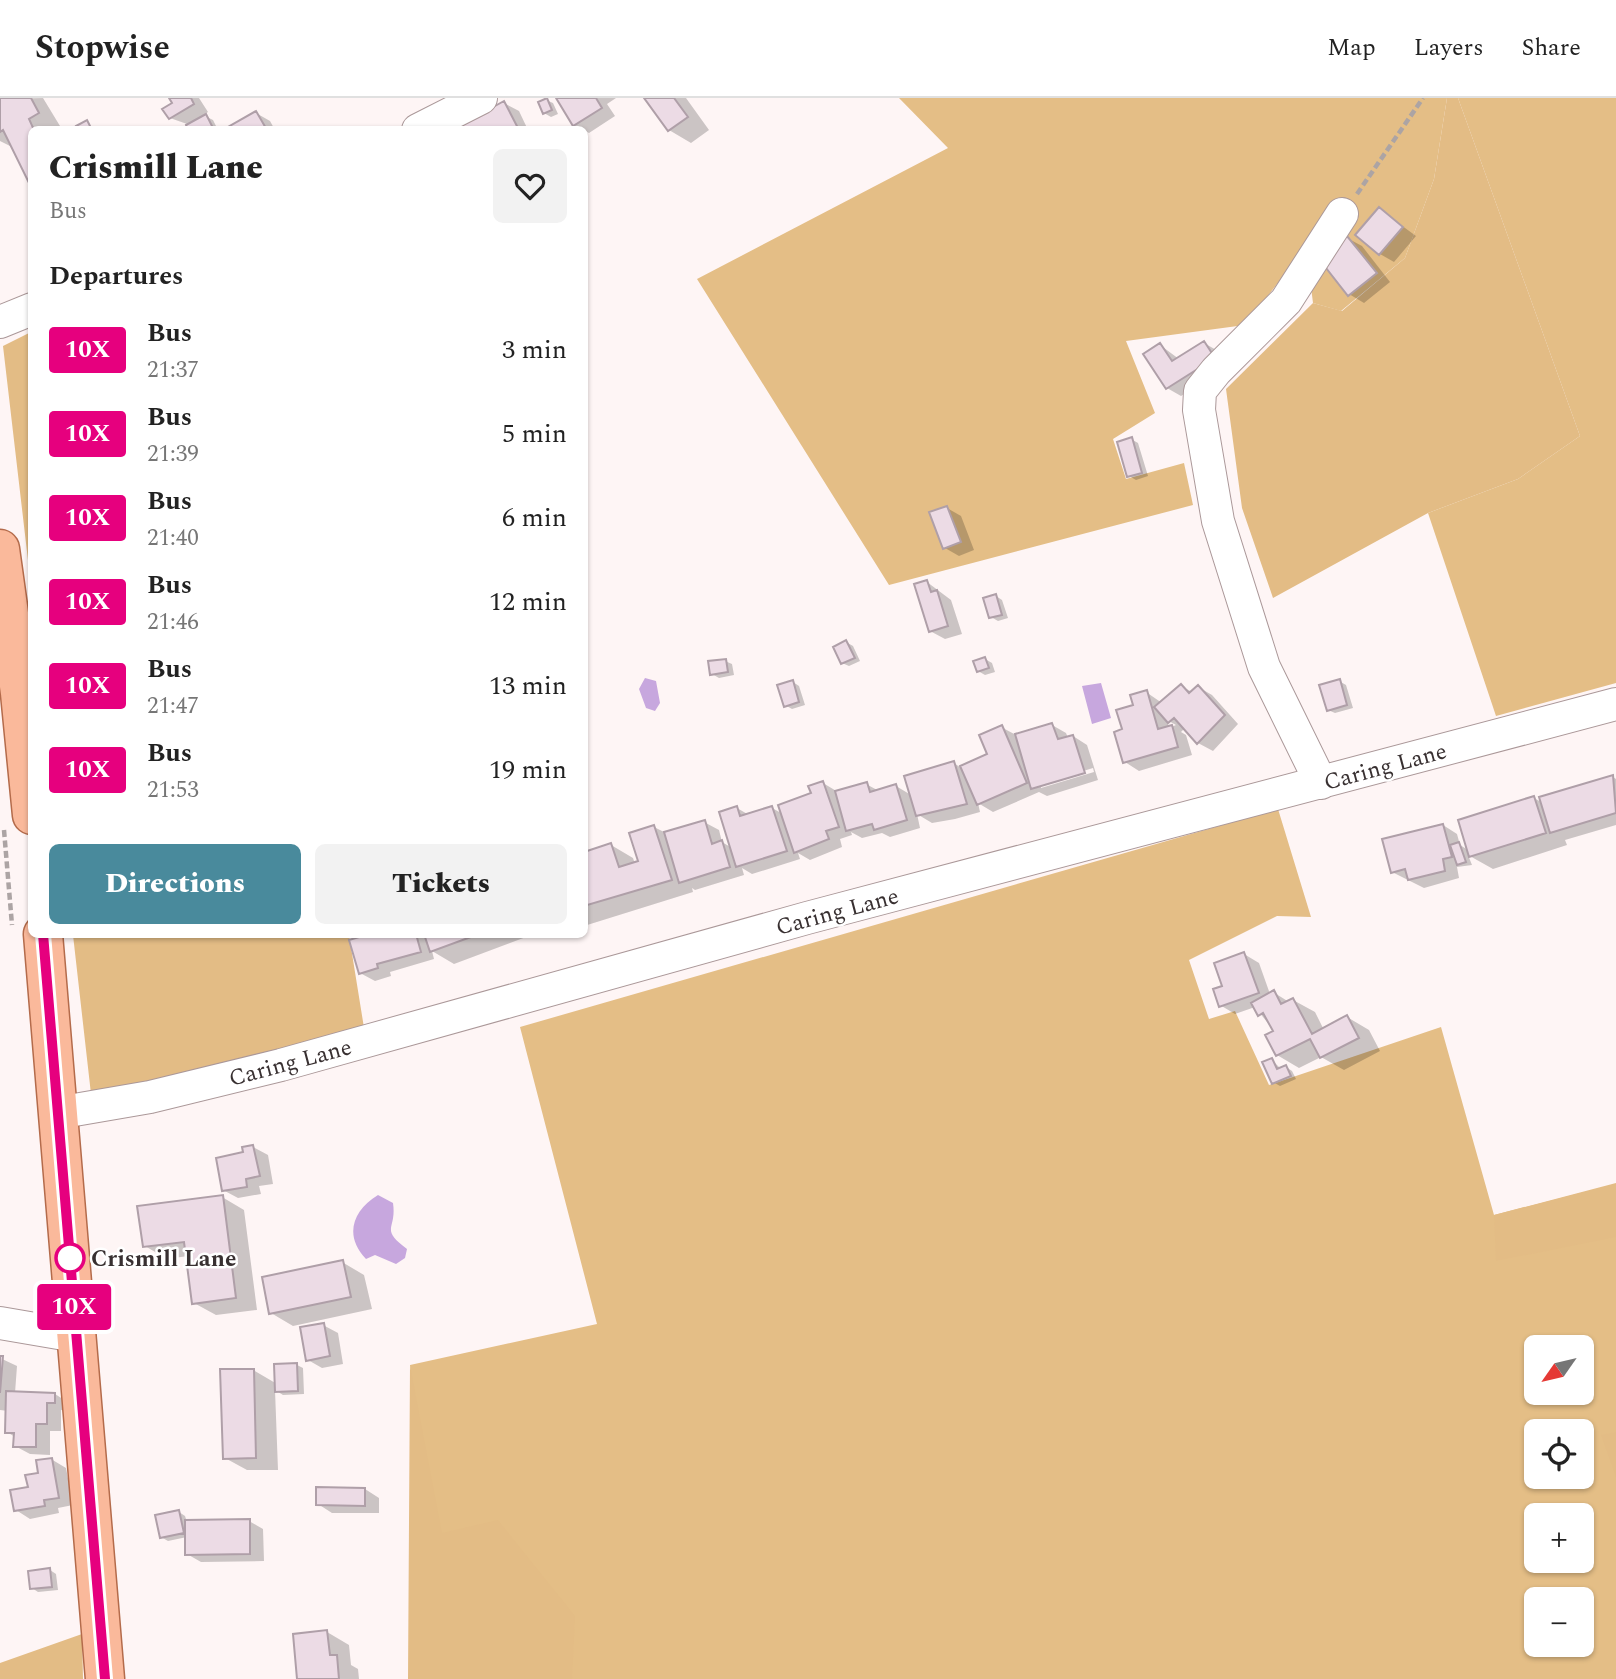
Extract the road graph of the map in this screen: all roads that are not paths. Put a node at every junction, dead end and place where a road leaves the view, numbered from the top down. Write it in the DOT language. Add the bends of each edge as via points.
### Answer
graph roads {
  1 [pos="481,98"];
  2 [pos="426,126"];
  3 [pos="1342,214"];
  4 [pos="28,311"];
  5 [pos="0,322"];
  6 [pos="0,549"];
  7 [pos="1616,704"];
  8 [pos="28,775"];
  9 [pos="1321,783"];
  10 [pos="43,938"];
  11 [pos="57,1114"];
  12 [pos="0,1323"];
  13 [pos="76,1336"];
  14 [pos="105,1679"];
  1 -- 2 [label="street"];
  3 -- 9 [label="street" via="1286,302 1200,391 1199,410 1218,521 1264,667"];
  4 -- 5 [label="street"];
  6 -- 8 [label="main road"];
  7 -- 9 [label="street, Caring Lane"];
  9 -- 11 [label="street, Caring Lane" via="807,918 281,1065"];
  10 -- 11 [label="main road"];
  11 -- 13 [label="main road"];
  12 -- 13 [label="street"];
  13 -- 14 [label="main road"];
}
